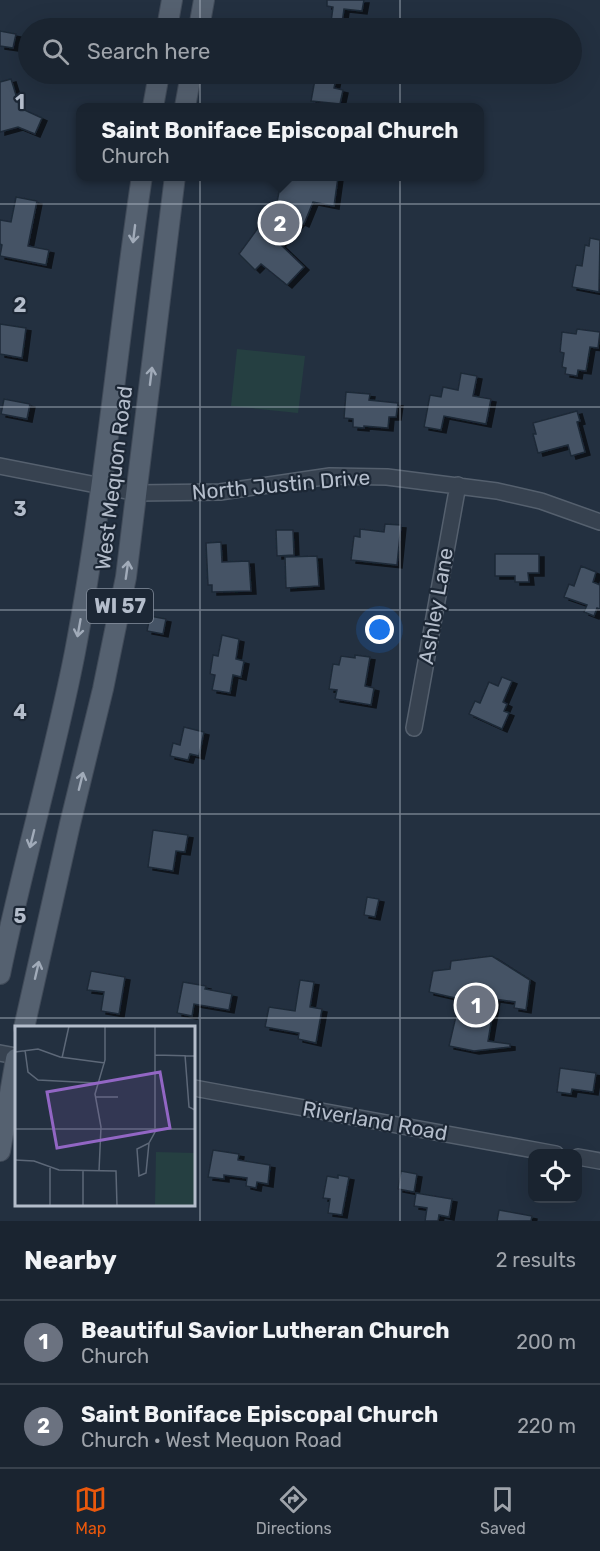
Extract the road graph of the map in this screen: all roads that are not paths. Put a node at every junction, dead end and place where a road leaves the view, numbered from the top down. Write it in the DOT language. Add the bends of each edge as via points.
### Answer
graph roads {
  1 [pos="172,0"];
  2 [pos="204,0"];
  3 [pos="169,18"];
  4 [pos="201,18"];
  5 [pos="157,84"];
  6 [pos="189,84"];
  7 [pos="154,103"];
  8 [pos="186,103"];
  9 [pos="141,181"];
  10 [pos="175,181"];
  11 [pos="0,466"];
  12 [pos="458,485"];
  13 [pos="102,487"];
  14 [pos="137,493"];
  15 [pos="600,522"];
  16 [pos="414,728"];
  17 [pos="0,974"];
  18 [pos="24,1026"];
  19 [pos="0,1053"];
  20 [pos="15,1058"];
  21 [pos="15,1064"];
  22 [pos="195,1088"];
  23 [pos="529,1149"];
  24 [pos="0,1151"];
  25 [pos="582,1158"];
  26 [pos="600,1161"];
  1 -- 3 [label="main road"];
  2 -- 4 [label="main road"];
  5 -- 7 [label="main road"];
  6 -- 8 [label="main road"];
  9 -- 13 [label="main road, West Mequon Road / WI 57, one-way"];
  14 -- 10 [label="main road, West Mequon Road / WI 57, one-way"];
  11 -- 13 [label="street, North Justin Drive"];
  12 -- 14 [label="street, North Justin Drive" via="387,477 330,476 219,492"];
  12 -- 15 [label="street, North Justin Drive" via="541,501"];
  12 -- 16 [label="street, Ashley Lane"];
  13 -- 14 [label="street, North Justin Drive"];
  13 -- 17 [label="main road, West Mequon Road / WI 57, one-way" via="75,652"];
  18 -- 14 [label="main road, West Mequon Road / WI 57, one-way" via="103,689 126,577"];
  19 -- 20 [label="street"];
  21 -- 24 [label="main road"];
  22 -- 23 [label="street, Riverland Road"];
  25 -- 26 [label="street"];
}
